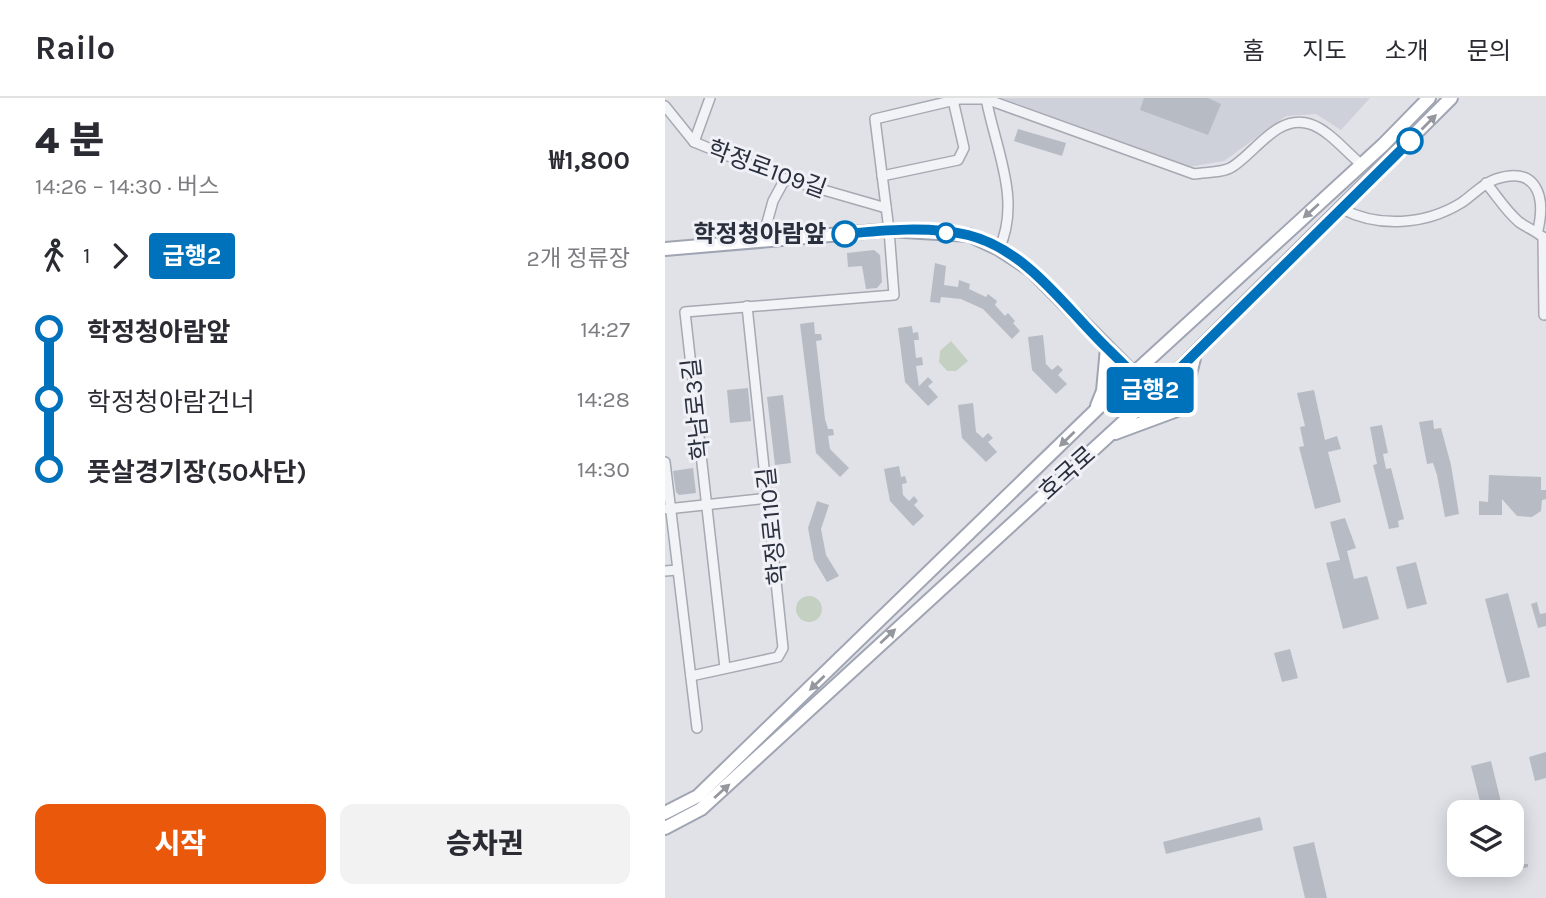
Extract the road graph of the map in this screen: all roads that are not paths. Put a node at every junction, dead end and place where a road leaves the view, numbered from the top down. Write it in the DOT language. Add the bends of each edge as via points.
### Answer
graph roads {
  1 [pos="710,98"];
  2 [pos="986,98"];
  3 [pos="1429,98"];
  4 [pos="1451,98"];
  5 [pos="956,99"];
  6 [pos="665,106"];
  7 [pos="694,142"];
  8 [pos="1361,164"];
  9 [pos="882,176"];
  10 [pos="785,179"];
  11 [pos="1486,183"];
  12 [pos="886,208"];
  13 [pos="1342,209"];
  14 [pos="890,230"];
  15 [pos="1542,236"];
  16 [pos="762,241"];
  17 [pos="665,249"];
  18 [pos="999,249"];
  19 [pos="747,306"];
  20 [pos="1544,314"];
  21 [pos="1107,348"];
  22 [pos="1195,354"];
  23 [pos="1133,374"];
  24 [pos="1154,394"];
  25 [pos="1087,420"];
  26 [pos="1108,436"];
  27 [pos="665,462"];
  28 [pos="769,498"];
  29 [pos="706,506"];
  30 [pos="668,509"];
  31 [pos="677,570"];
  32 [pos="665,571"];
  33 [pos="725,668"];
  34 [pos="691,676"];
  35 [pos="697,728"];
  36 [pos="665,813"];
  37 [pos="665,828"];
  1 -- 7 [label="street, 학정로109길"];
  2 -- 5 [label="street"];
  2 -- 8 [label="street" via="1194,174 1230,169 1273,132 1292,123 1319,128"];
  2 -- 18 [label="street" via="1009,191 1008,230"];
  3 -- 8 [label="main road, 호국로"];
  13 -- 4 [label="main road, 호국로, one-way"];
  5 -- 9 [label="street" via="875,120"];
  5 -- 9 [label="street" via="964,148 958,160"];
  6 -- 7 [label="street"];
  7 -- 10 [label="street, 학정로109길"];
  8 -- 23 [label="main road, 호국로, one-way"];
  9 -- 12 [label="street"];
  10 -- 12 [label="street, 학정로109길"];
  10 -- 16 [label="street" via="773,201"];
  11 -- 13 [label="street" via="1443,212 1398,222 1359,218"];
  11 -- 15 [label="street" via="1511,215"];
  11 -- 15 [label="street" via="1520,176 1532,180 1545,205"];
  12 -- 14 [label="street"];
  13 -- 22 [label="main road, 호국로"];
  14 -- 16 [label="main road"];
  14 -- 18 [label="main road" via="969,235"];
  14 -- 19 [label="street" via="894,295"];
  15 -- 20 [label="street"];
  16 -- 17 [label="main road"];
  18 -- 21 [label="main road" via="1031,270"];
  19 -- 28 [label="street, 학정로110길"];
  19 -- 29 [label="street, 학남로3길" via="685,312"];
  21 -- 23 [label="main road"];
  21 -- 25 [label="main road" via="1103,391"];
  22 -- 24 [label="main road, 호국로"];
  22 -- 26 [label="main road" via="1177,410"];
  23 -- 24 [label="main road"];
  23 -- 25 [label="main road, 호국로"];
  24 -- 26 [label="main road, 호국로"];
  25 -- 36 [label="main road, 호국로, one-way" via="707,788"];
  37 -- 26 [label="main road, 호국로, one-way" via="701,810"];
  27 -- 30 [label="street"];
  28 -- 29 [label="street"];
  28 -- 33 [label="street, 학정로110길" via="783,648 778,657"];
  29 -- 30 [label="street"];
  29 -- 33 [label="street, 학남로3길"];
  30 -- 31 [label="street"];
  31 -- 32 [label="street"];
  31 -- 34 [label="street"];
  33 -- 34 [label="street, 학정로110길"];
  34 -- 35 [label="street"];
}
